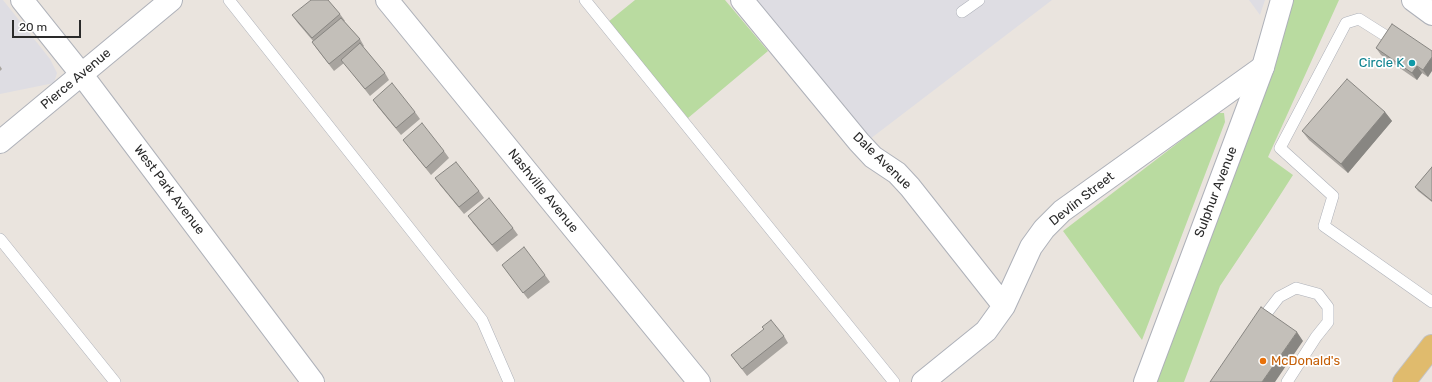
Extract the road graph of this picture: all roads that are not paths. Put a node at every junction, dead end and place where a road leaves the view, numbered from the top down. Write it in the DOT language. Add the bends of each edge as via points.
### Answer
graph roads {
  1 [pos="22,0"];
  2 [pos="171,0"];
  3 [pos="230,0"];
  4 [pos="387,0"];
  5 [pos="585,0"];
  6 [pos="742,0"];
  7 [pos="979,0"];
  8 [pos="1282,0"];
  9 [pos="1413,0"];
  10 [pos="962,12"];
  11 [pos="1432,14"];
  12 [pos="1403,48"];
  13 [pos="1263,67"];
  14 [pos="82,75"];
  15 [pos="0,142"];
  16 [pos="0,239"];
  17 [pos="1432,302"];
  18 [pos="1004,306"];
  19 [pos="1252,334"];
  20 [pos="1432,346"];
  21 [pos="115,382"];
  22 [pos="313,382"];
  23 [pos="509,382"];
  24 [pos="699,382"];
  25 [pos="894,382"];
  26 [pos="923,382"];
  27 [pos="1145,382"];
  28 [pos="1287,382"];
  29 [pos="1404,382"];
  1 -- 14 [label="street, West Park Avenue"];
  2 -- 14 [label="street, Pierce Avenue"];
  3 -- 23 [label="lane" via="482,320"];
  4 -- 24 [label="street, Nashville Avenue"];
  5 -- 25 [label="lane"];
  6 -- 18 [label="street, Dale Avenue" via="859,142 910,187"];
  7 -- 10 [label="lane"];
  8 -- 13 [label="street, Sulphur Avenue"];
  9 -- 11 [label="street"];
  12 -- 17 [label="lane" via="1359,19 1346,23 1280,148 1333,196 1324,226"];
  13 -- 18 [label="street, Devlin Street" via="1062,211 1031,247"];
  13 -- 27 [label="street, Sulphur Avenue"];
  14 -- 15 [label="street, Pierce Avenue"];
  14 -- 22 [label="street, West Park Avenue"];
  16 -- 21 [label="lane"];
  18 -- 26 [label="street, Devlin Street" via="986,331"];
  19 -- 28 [label="lane" via="1279,297 1296,288 1318,294 1328,307 1328,322 1316,336"];
  20 -- 29 [label="main road"];
}
